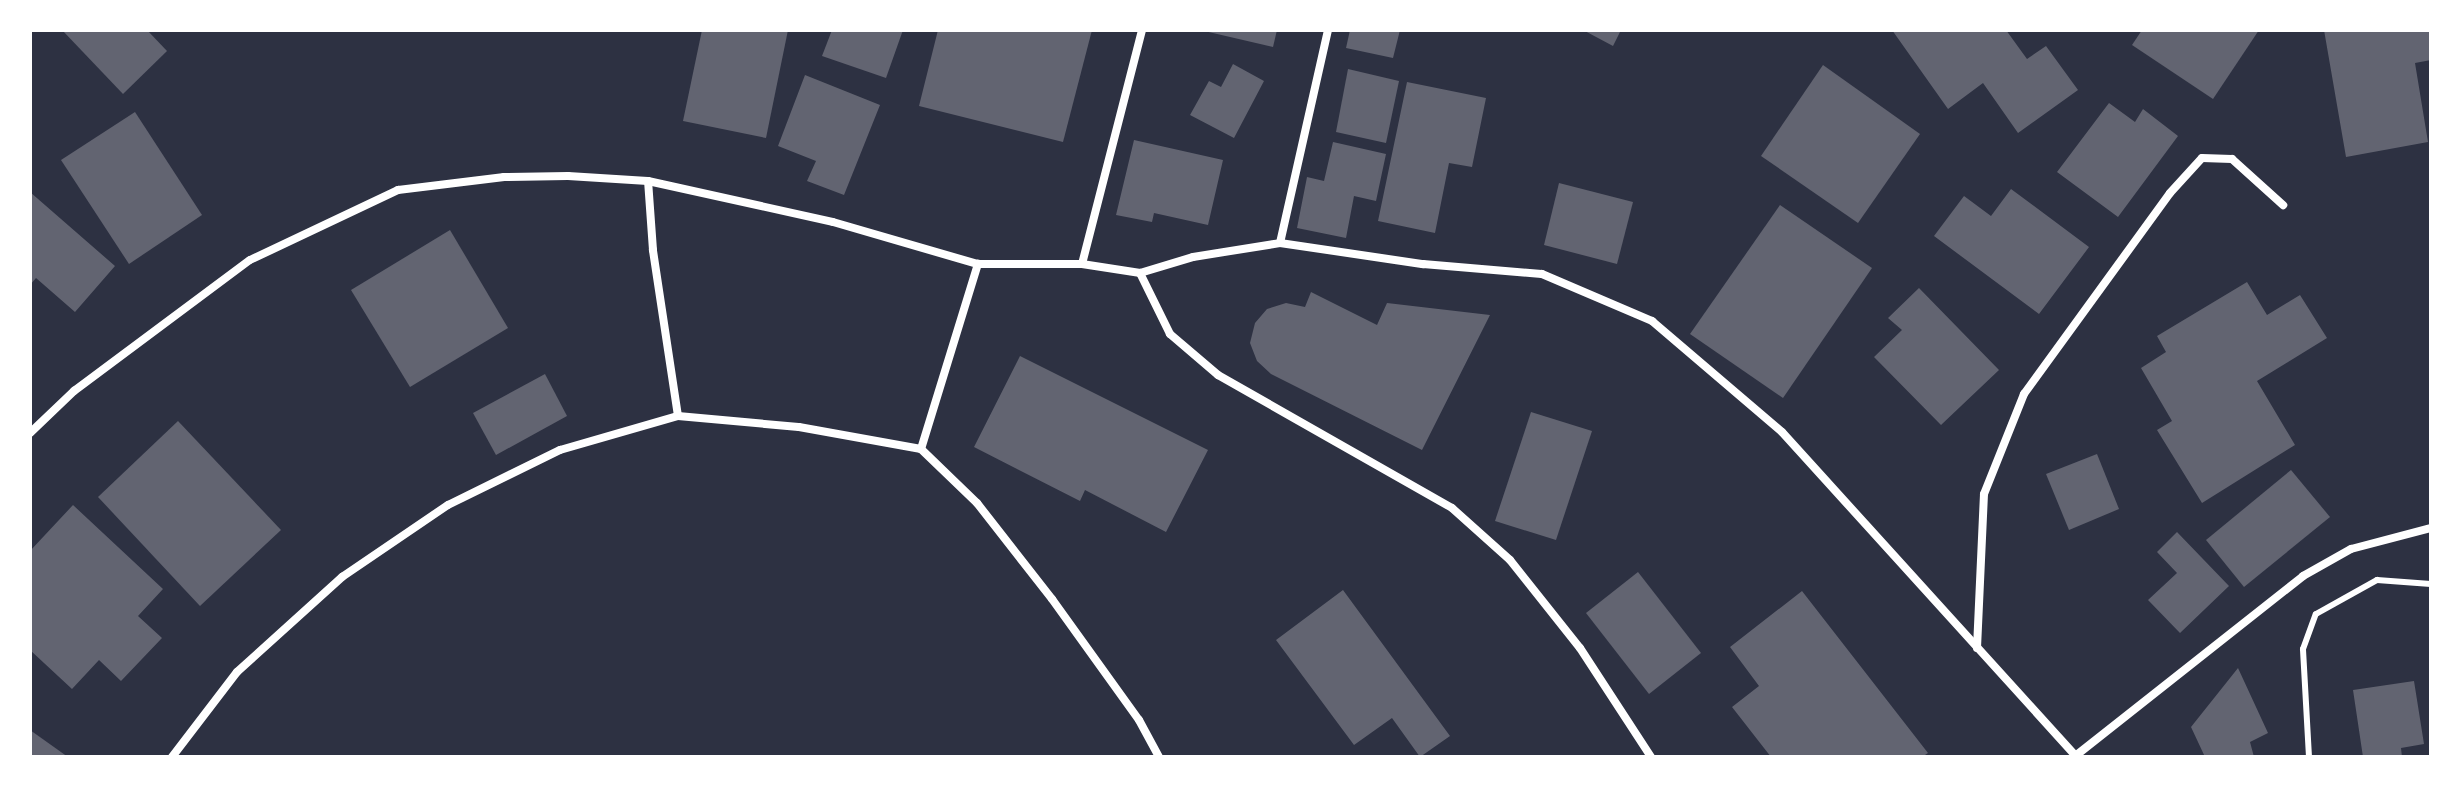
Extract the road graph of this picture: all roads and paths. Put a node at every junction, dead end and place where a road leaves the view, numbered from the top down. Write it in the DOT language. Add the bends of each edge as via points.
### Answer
graph roads {
  1 [pos="1142,30"];
  2 [pos="1328,30"];
  3 [pos="648,181"];
  4 [pos="2283,205"];
  5 [pos="1280,243"];
  6 [pos="978,264"];
  7 [pos="1082,264"];
  8 [pos="1140,273"];
  9 [pos="678,416"];
  10 [pos="30,433"];
  11 [pos="921,449"];
  12 [pos="2431,528"];
  13 [pos="2431,584"];
  14 [pos="1977,648"];
  15 [pos="172,757"];
  16 [pos="1159,757"];
  17 [pos="1651,757"];
  18 [pos="2076,757"];
  19 [pos="2309,757"];
  1 -- 7 [label="street"];
  2 -- 5 [label="street"];
  3 -- 6 [label="street" via="833,222"];
  3 -- 9 [label="street"];
  3 -- 10 [label="street" via="504,177 398,190 250,260 74,391"];
  4 -- 14 [label="street" via="2232,159 2202,158 2170,193 2024,394 1984,494"];
  5 -- 8 [label="street" via="1193,257"];
  5 -- 14 [label="street" via="1423,264 1542,274 1652,321 1782,432"];
  6 -- 7 [label="street"];
  6 -- 11 [label="street"];
  7 -- 8 [label="street"];
  8 -- 17 [label="street" via="1170,334 1218,375 1452,508 1510,560 1580,648"];
  9 -- 11 [label="street" via="799,427"];
  9 -- 15 [label="street" via="560,450 448,505 342,577 237,672"];
  11 -- 16 [label="street" via="977,503 1052,599 1139,720"];
  12 -- 18 [label="street" via="2351,549 2303,576"];
  13 -- 19 [label="lane" via="2377,580 2316,614 2303,649"];
  14 -- 18 [label="street"];
}
